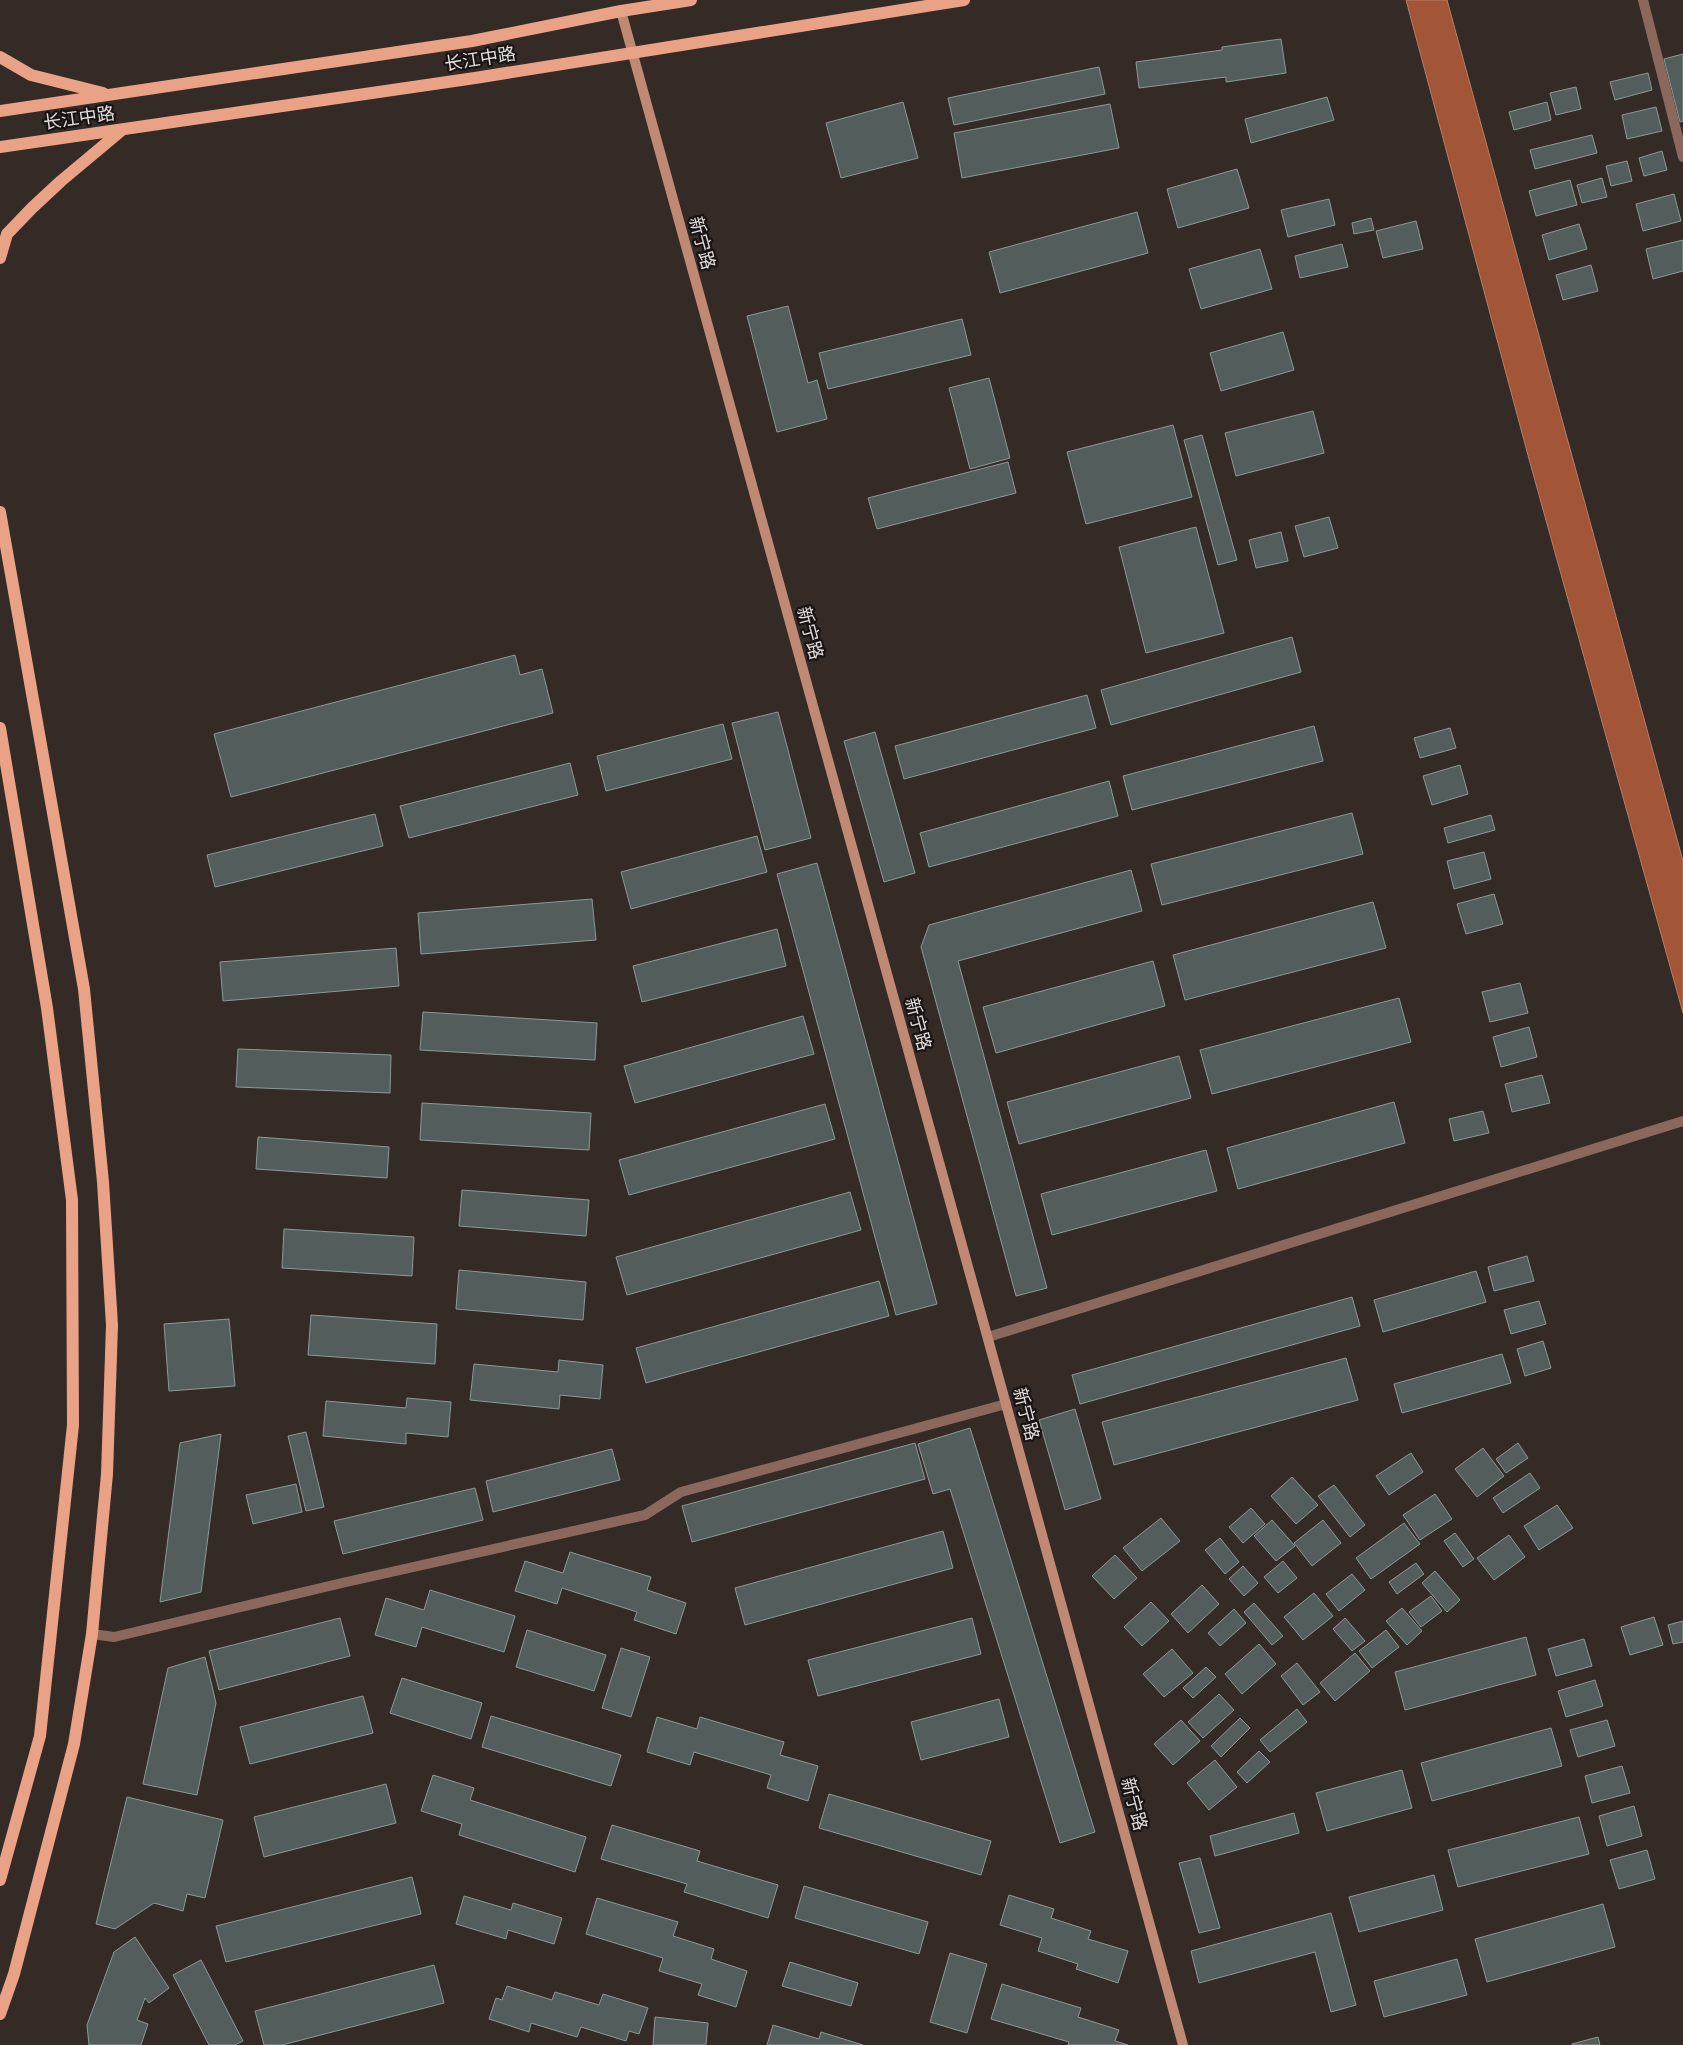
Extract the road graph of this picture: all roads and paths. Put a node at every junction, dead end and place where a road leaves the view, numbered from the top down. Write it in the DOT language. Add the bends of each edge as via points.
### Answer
graph roads {
  1 [pos="691,0"];
  2 [pos="964,0"];
  3 [pos="1643,0"];
  4 [pos="621,11"];
  5 [pos="633,53"];
  6 [pos="0,58"];
  7 [pos="110,95"];
  8 [pos="0,112"];
  9 [pos="122,129"];
  10 [pos="0,147"];
  11 [pos="1683,157"];
  12 [pos="0,258"];
  13 [pos="0,512"];
  14 [pos="0,728"];
  15 [pos="1681,1122"];
  16 [pos="988,1337"];
  17 [pos="1006,1404"];
  18 [pos="92,1634"];
  19 [pos="0,1880"];
  20 [pos="0,2014"];
  21 [pos="1183,2045"];
  1 -- 4 [label="main road, 长江中路"];
  2 -- 5 [label="main road, 长江中路"];
  3 -- 11 [label="street"];
  4 -- 5 [label="street, 新宁路"];
  4 -- 7 [label="main road, 长江中路" via="472,41"];
  5 -- 9 [label="main road, 长江中路"];
  5 -- 16 [label="street, 新宁路"];
  6 -- 7 [label="main road" via="31,75"];
  7 -- 8 [label="main road, 长江中路"];
  9 -- 10 [label="main road, 长江中路"];
  9 -- 12 [label="main road" via="61,181 7,234"];
  13 -- 18 [label="main road" via="84,989 103,1182 112,1325 107,1474"];
  14 -- 19 [label="main road" via="47,1008 72,1200 73,1416 40,1736"];
  15 -- 16 [label="street"];
  16 -- 17 [label="street, 新宁路"];
  17 -- 18 [label="street" via="681,1492 645,1515 114,1637"];
  17 -- 21 [label="street, 新宁路"];
  18 -- 20 [label="main road" via="74,1744 14,1974"];
}
